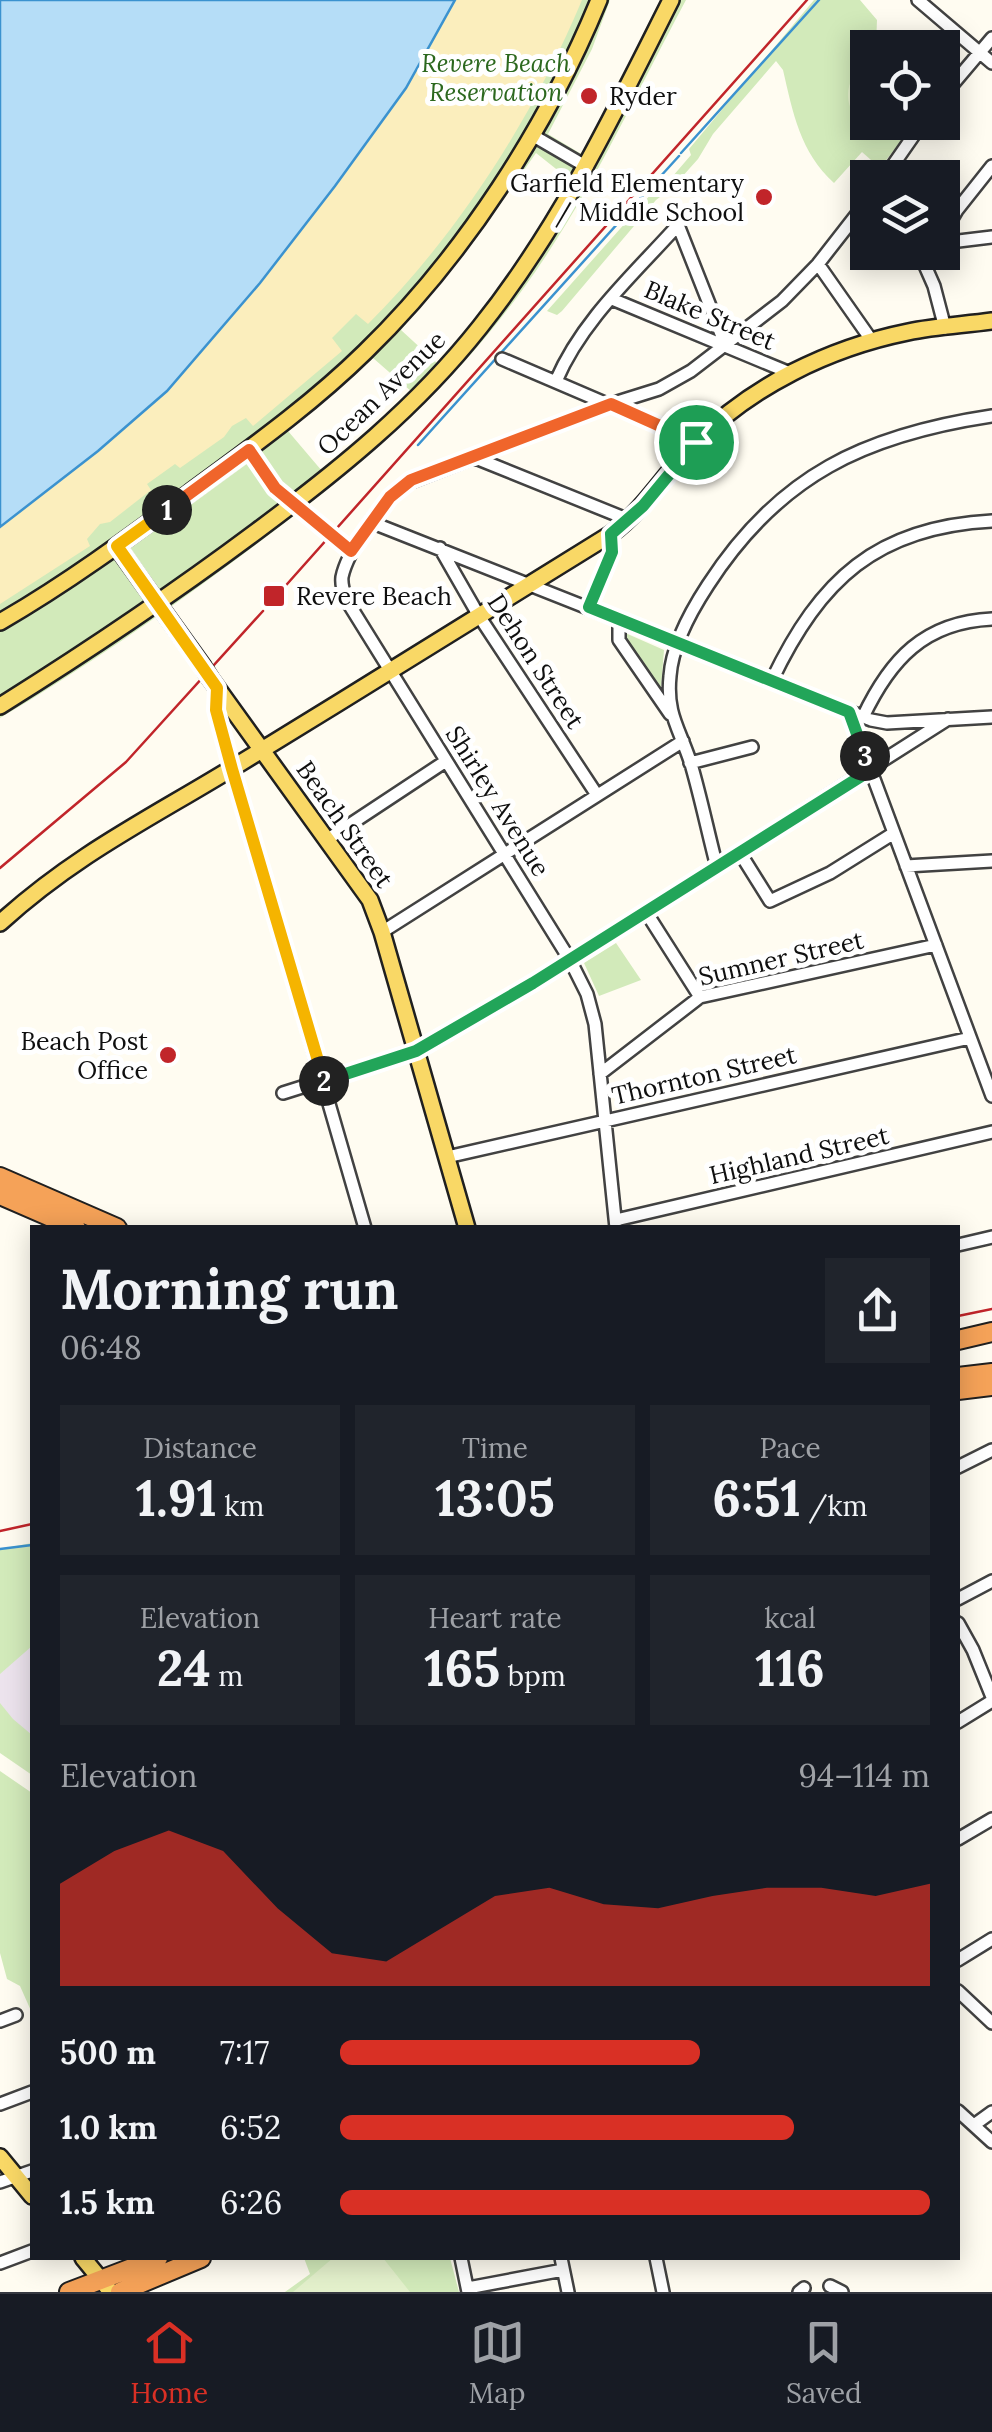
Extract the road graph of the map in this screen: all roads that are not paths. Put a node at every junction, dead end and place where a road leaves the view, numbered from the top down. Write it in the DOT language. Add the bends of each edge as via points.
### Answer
graph roads {
  1 [pos="599,0"];
  2 [pos="671,0"];
  3 [pos="918,0"];
  4 [pos="992,38"];
  5 [pos="978,52"];
  6 [pos="992,63"];
  7 [pos="960,75"];
  8 [pos="532,135"];
  9 [pos="992,166"];
  10 [pos="587,167"];
  11 [pos="960,207"];
  12 [pos="850,223"];
  13 [pos="992,237"];
  14 [pos="960,238"];
  15 [pos="818,264"];
  16 [pos="928,270"];
  17 [pos="612,298"];
  18 [pos="992,320"];
  19 [pos="945,328"];
  20 [pos="872,341"];
  21 [pos="725,344"];
  22 [pos="502,359"];
  23 [pos="790,373"];
  24 [pos="556,381"];
  25 [pos="611,404"];
  26 [pos="992,416"];
  27 [pos="696,442"];
  28 [pos="249,450"];
  29 [pos="473,457"];
  30 [pos="294,504"];
  31 [pos="628,520"];
  32 [pos="992,521"];
  33 [pos="372,523"];
  34 [pos="611,534"];
  35 [pos="117,546"];
  36 [pos="440,548"];
  37 [pos="351,551"];
  38 [pos="529,585"];
  39 [pos="158,604"];
  40 [pos="589,607"];
  41 [pos="478,616"];
  42 [pos="618,619"];
  43 [pos="992,619"];
  44 [pos="0,622"];
  45 [pos="678,644"];
  46 [pos="390,670"];
  47 [pos="210,677"];
  48 [pos="772,680"];
  49 [pos="0,706"];
  50 [pos="849,712"];
  51 [pos="670,715"];
  52 [pos="862,717"];
  53 [pos="992,717"];
  54 [pos="948,719"];
  55 [pos="683,740"];
  56 [pos="752,747"];
  57 [pos="262,749"];
  58 [pos="446,761"];
  59 [pos="690,763"];
  60 [pos="232,769"];
  61 [pos="871,770"];
  62 [pos="597,795"];
  63 [pos="894,834"];
  64 [pos="328,839"];
  65 [pos="740,853"];
  66 [pos="505,854"];
  67 [pos="992,861"];
  68 [pos="906,866"];
  69 [pos="718,867"];
  70 [pos="646,912"];
  71 [pos="0,923"];
  72 [pos="382,932"];
  73 [pos="936,946"];
  74 [pos="570,960"];
  75 [pos="700,997"];
  76 [pos="970,1038"];
  77 [pos="416,1051"];
  78 [pos="600,1074"];
  79 [pos="322,1081"];
  80 [pos="283,1093"];
  81 [pos="992,1096"];
  82 [pos="605,1120"];
  83 [pos="992,1132"];
  84 [pos="447,1158"];
  85 [pos="0,1177"];
  86 [pos="0,1195"];
  87 [pos="616,1224"];
  88 [pos="69,1225"];
  89 [pos="109,1225"];
  90 [pos="364,1225"];
  91 [pos="466,1225"];
  92 [pos="992,1237"];
  93 [pos="960,1245"];
  94 [pos="992,1332"];
  95 [pos="960,1340"];
  96 [pos="992,1373"];
  97 [pos="960,1377"];
  98 [pos="992,1386"];
  99 [pos="960,1393"];
  100 [pos="960,1393"];
  101 [pos="992,1400"];
  102 [pos="992,1450"];
  103 [pos="960,1466"];
  104 [pos="992,1582"];
  105 [pos="960,1598"];
  106 [pos="960,1627"];
  107 [pos="992,1699"];
  108 [pos="960,1721"];
  109 [pos="992,1819"];
  110 [pos="960,1838"];
  111 [pos="992,1939"];
  112 [pos="960,1959"];
  113 [pos="960,1993"];
  114 [pos="16,2015"];
  115 [pos="0,2021"];
  116 [pos="992,2023"];
  117 [pos="30,2093"];
  118 [pos="0,2104"];
  119 [pos="992,2112"];
  120 [pos="960,2113"];
  121 [pos="974,2125"];
  122 [pos="992,2142"];
  123 [pos="0,2157"];
  124 [pos="8,2179"];
  125 [pos="30,2195"];
  126 [pos="30,2252"];
  127 [pos="84,2260"];
  128 [pos="154,2260"];
  129 [pos="195,2260"];
  130 [pos="461,2260"];
  131 [pos="656,2260"];
  132 [pos="0,2262"];
  133 [pos="562,2264"];
  134 [pos="106,2286"];
  135 [pos="830,2286"];
  136 [pos="468,2290"];
  137 [pos="69,2292"];
  138 [pos="120,2292"];
  139 [pos="568,2292"];
  140 [pos="663,2292"];
  141 [pos="842,2292"];
  1 -- 8 [label="main road"];
  2 -- 10 [label="main road, Ocean Avenue"];
  3 -- 5 [label="street"];
  4 -- 5 [label="street"];
  5 -- 6 [label="street"];
  5 -- 7 [label="street"];
  8 -- 10 [label="street"];
  8 -- 28 [label="main road" via="423,289 350,366"];
  9 -- 11 [label="street"];
  10 -- 30 [label="main road, Ocean Avenue" via="531,258 461,351 379,436"];
  12 -- 15 [label="street"];
  13 -- 14 [label="street"];
  15 -- 20 [label="street"];
  15 -- 21 [label="street"];
  16 -- 19 [label="street"];
  17 -- 21 [label="street, Blake Street"];
  17 -- 21 [label="street" via="678,225"];
  17 -- 24 [label="street" via="568,352"];
  18 -- 19 [label="main road"];
  19 -- 20 [label="main road"];
  20 -- 23 [label="main road"];
  21 -- 23 [label="street, Blake Street"];
  21 -- 25 [label="street" via="659,389"];
  22 -- 24 [label="street"];
  23 -- 27 [label="main road"];
  24 -- 25 [label="street"];
  25 -- 27 [label="street"];
  25 -- 29 [label="street"];
  26 -- 45 [label="street" via="869,445 822,469 749,528 694,607"];
  27 -- 31 [label="main road"];
  28 -- 30 [label="street"];
  28 -- 35 [label="main road"];
  29 -- 31 [label="street"];
  29 -- 33 [label="street" via="402,485"];
  30 -- 37 [label="street, bridge"];
  30 -- 39 [label="main road, Ocean Avenue"];
  31 -- 34 [label="main road"];
  32 -- 48 [label="street" via="917,534 861,562 802,622"];
  33 -- 36 [label="street"];
  33 -- 37 [label="street"];
  34 -- 38 [label="main road"];
  34 -- 40 [label="street" via="612,552"];
  35 -- 39 [label="main road, Beach Street"];
  35 -- 44 [label="main road"];
  36 -- 38 [label="street"];
  36 -- 41 [label="street, Dehon Street"];
  37 -- 46 [label="street, Shirley Avenue" via="344,596"];
  38 -- 40 [label="street"];
  38 -- 41 [label="main road"];
  39 -- 47 [label="main road, Beach Street"];
  39 -- 49 [label="main road, Ocean Avenue"];
  40 -- 42 [label="street"];
  41 -- 46 [label="main road"];
  41 -- 62 [label="street, Dehon Street"];
  42 -- 45 [label="street"];
  42 -- 51 [label="street" via="619,640"];
  43 -- 52 [label="street" via="944,629 909,649 884,676"];
  45 -- 48 [label="street"];
  45 -- 51 [label="street"];
  46 -- 57 [label="main road"];
  46 -- 58 [label="street, Shirley Avenue"];
  47 -- 57 [label="main road, Beach Street"];
  47 -- 60 [label="street"];
  48 -- 50 [label="street"];
  50 -- 52 [label="street"];
  50 -- 61 [label="street"];
  51 -- 55 [label="street"];
  52 -- 54 [label="street" via="887,723"];
  53 -- 54 [label="street"];
  54 -- 61 [label="street"];
  55 -- 59 [label="street"];
  55 -- 62 [label="street"];
  56 -- 59 [label="street"];
  57 -- 60 [label="main road"];
  57 -- 64 [label="main road, Beach Street"];
  58 -- 64 [label="street"];
  58 -- 66 [label="street, Shirley Avenue"];
  59 -- 69 [label="street"];
  60 -- 71 [label="main road" via="62,870"];
  60 -- 79 [label="street"];
  61 -- 63 [label="street"];
  61 -- 65 [label="street"];
  62 -- 66 [label="street"];
  63 -- 65 [label="street" via="770,901"];
  63 -- 68 [label="street"];
  64 -- 72 [label="main road, Beach Street" via="366,894"];
  65 -- 69 [label="street"];
  66 -- 72 [label="street"];
  66 -- 74 [label="street, Shirley Avenue"];
  67 -- 68 [label="street"];
  68 -- 73 [label="street"];
  69 -- 70 [label="street"];
  70 -- 74 [label="street"];
  70 -- 75 [label="street"];
  72 -- 77 [label="main road, Beach Street"];
  73 -- 75 [label="street, Sumner Street"];
  73 -- 76 [label="street"];
  74 -- 77 [label="street"];
  74 -- 78 [label="street, Shirley Avenue" via="592,1008"];
  75 -- 78 [label="street, Sumner Street"];
  76 -- 81 [label="street"];
  76 -- 82 [label="street, Thornton Street"];
  77 -- 79 [label="street"];
  77 -- 84 [label="main road, Beach Street"];
  78 -- 82 [label="street, Shirley Avenue"];
  79 -- 80 [label="street"];
  79 -- 90 [label="street"];
  82 -- 84 [label="street, Thornton Street"];
  82 -- 87 [label="street, Shirley Avenue"];
  83 -- 87 [label="street, Highland Street"];
  84 -- 91 [label="main road, Beach Street"];
  85 -- 89 [label="highway"];
  86 -- 88 [label="highway"];
  92 -- 93 [label="street"];
  94 -- 95 [label="highway"];
  96 -- 97 [label="highway"];
  98 -- 99 [label="highway"];
  100 -- 101 [label="highway"];
  102 -- 103 [label="street"];
  104 -- 105 [label="street"];
  106 -- 107 [label="street"];
  107 -- 108 [label="street"];
  109 -- 110 [label="street"];
  111 -- 112 [label="street"];
  113 -- 116 [label="street"];
  114 -- 115 [label="street"];
  117 -- 118 [label="street"];
  119 -- 121 [label="street"];
  120 -- 121 [label="street"];
  121 -- 122 [label="street"];
  123 -- 124 [label="main road"];
  124 -- 125 [label="main road"];
  126 -- 132 [label="street"];
  127 -- 134 [label="main road"];
  128 -- 134 [label="highway"];
  129 -- 138 [label="highway"];
  130 -- 136 [label="street"];
  131 -- 140 [label="street"];
  133 -- 136 [label="street"];
  133 -- 139 [label="street"];
  134 -- 137 [label="highway"];
  135 -- 141 [label="street"];
}
